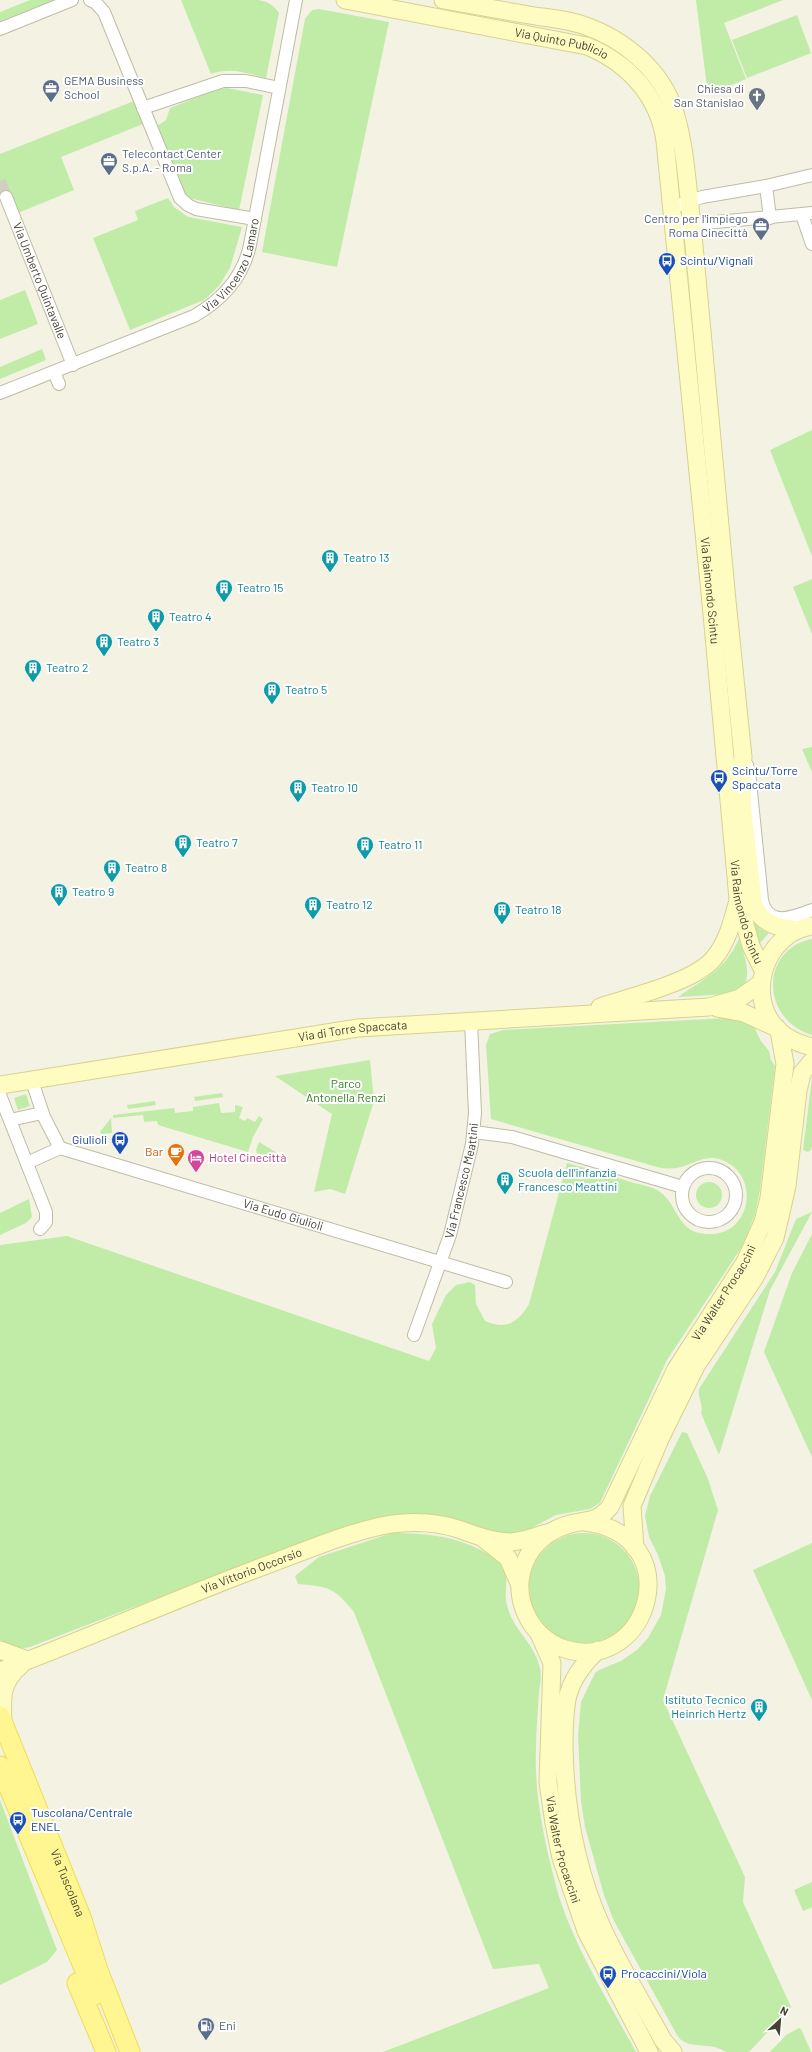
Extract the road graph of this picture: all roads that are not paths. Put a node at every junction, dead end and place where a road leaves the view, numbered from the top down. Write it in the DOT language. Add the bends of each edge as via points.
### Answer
graph roads {
  1 [pos="72,0"];
  2 [pos="90,0"];
  3 [pos="296,0"];
  4 [pos="345,0"];
  5 [pos="443,0"];
  6 [pos="0,29"];
  7 [pos="279,88"];
  8 [pos="143,108"];
  9 [pos="812,174"];
  10 [pos="766,186"];
  11 [pos="6,197"];
  12 [pos="690,203"];
  13 [pos="671,208"];
  14 [pos="807,214"];
  15 [pos="770,218"];
  16 [pos="255,219"];
  17 [pos="692,224"];
  18 [pos="673,226"];
  19 [pos="812,244"];
  20 [pos="73,364"];
  21 [pos="54,372"];
  22 [pos="59,384"];
  23 [pos="0,393"];
  24 [pos="743,757"];
  25 [pos="738,899"];
  26 [pos="812,910"];
  27 [pos="805,928"];
  28 [pos="762,976"];
  29 [pos="709,1007"];
  30 [pos="576,1015"];
  31 [pos="471,1021"];
  32 [pos="778,1029"];
  33 [pos="812,1047"];
  34 [pos="812,1061"];
  35 [pos="32,1080"];
  36 [pos="0,1085"];
  37 [pos="0,1095"];
  38 [pos="42,1113"];
  39 [pos="10,1120"];
  40 [pos="474,1132"];
  41 [pos="60,1148"];
  42 [pos="27,1163"];
  43 [pos="682,1187"];
  44 [pos="40,1229"];
  45 [pos="440,1263"];
  46 [pos="506,1282"];
  47 [pos="414,1335"];
  48 [pos="585,1522"];
  49 [pos="552,1531"];
  50 [pos="484,1538"];
  51 [pos="635,1548"];
  52 [pos="519,1583"];
  53 [pos="538,1633"];
  54 [pos="0,1650"];
  55 [pos="598,1650"];
  56 [pos="27,1660"];
  57 [pos="0,1671"];
  58 [pos="2,1720"];
  59 [pos="0,1766"];
  60 [pos="55,1902"];
  61 [pos="81,1917"];
  62 [pos="106,2052"];
  63 [pos="118,2052"];
  64 [pos="130,2052"];
  65 [pos="141,2052"];
  66 [pos="650,2052"];
  67 [pos="672,2052"];
  1 -- 6 [label="street"];
  2 -- 8 [label="street" via="104,12"];
  3 -- 7 [label="street, Via Vincenzo Lamaro"];
  4 -- 13 [label="street, Via Quinto Publicio" via="574,42 612,59 638,81 658,112 665,141"];
  5 -- 12 [label="street, Via Quinto Publicio" via="581,25 611,37 632,50 655,76 675,112"];
  7 -- 8 [label="street" via="246,81 223,81"];
  7 -- 16 [label="street, Via Vincenzo Lamaro"];
  8 -- 16 [label="street" via="176,190 183,201 196,209"];
  9 -- 10 [label="street"];
  10 -- 12 [label="street" via="710,196"];
  10 -- 15 [label="street"];
  11 -- 20 [label="street, Via Umberto Quintavalle"];
  12 -- 13 [label="street"];
  12 -- 17 [label="street, Via Raimondo Scintu"];
  13 -- 18 [label="street, Via Raimondo Scintu"];
  14 -- 15 [label="street"];
  14 -- 19 [label="street"];
  15 -- 17 [label="street"];
  16 -- 20 [label="street, Via Vincenzo Lamaro" via="245,262 234,282 207,309"];
  17 -- 18 [label="street"];
  17 -- 24 [label="street, Via Raimondo Scintu"];
  18 -- 25 [label="street, Via Raimondo Scintu" via="712,603"];
  20 -- 21 [label="street, Via Vincenzo Lamaro"];
  21 -- 22 [label="street"];
  21 -- 23 [label="street, Via Vincenzo Lamaro"];
  24 -- 26 [label="street, Via Raimondo Scintu" via="749,772 762,900 765,908 779,918 790,918"];
  24 -- 27 [label="street, Via Raimondo Scintu" via="743,811 754,904 760,915 768,922 781,927"];
  25 -- 28 [label="street, Via Raimondo Scintu"];
  25 -- 30 [label="street" via="725,942 714,958 701,969 664,985"];
  27 -- 28 [label="street" via="785,938 775,947"];
  28 -- 29 [label="street, Via di Torre Spaccata" via="740,998"];
  28 -- 32 [label="street" via="764,1007"];
  29 -- 30 [label="street, Via di Torre Spaccata"];
  29 -- 32 [label="street, Via di Torre Spaccata" via="744,1013"];
  30 -- 31 [label="street, Via di Torre Spaccata"];
  31 -- 35 [label="street, Via di Torre Spaccata" via="351,1029"];
  31 -- 40 [label="street, Via Francesco Meattini"];
  32 -- 33 [label="street, Via di Torre Spaccata" via="790,1039"];
  32 -- 48 [label="street, Via Walter Procaccini" via="785,1060 769,1198 757,1239 676,1369 613,1504 598,1518"];
  34 -- 51 [label="street, Via Walter Procaccini" via="802,1073 798,1091 787,1186 775,1238 755,1277 696,1366 660,1439 632,1506"];
  35 -- 36 [label="street, Via di Torre Spaccata"];
  35 -- 38 [label="street"];
  37 -- 39 [label="street"];
  38 -- 39 [label="street"];
  38 -- 41 [label="street"];
  39 -- 42 [label="street"];
  40 -- 43 [label="street" via="512,1137"];
  40 -- 45 [label="street, Via Francesco Meattini" via="453,1225"];
  41 -- 42 [label="street"];
  41 -- 45 [label="street, Via Eudo Giulioli"];
  42 -- 44 [label="street" via="46,1215 46,1222"];
  43 -- 43 [label="street" via="683,1204 694,1218 703,1221 712,1222 728,1214 736,1198 732,1181 718,1170 701,1169 690,1176"];
  45 -- 46 [label="street, Via Eudo Giulioli"];
  45 -- 47 [label="street, Via Francesco Meattini"];
  48 -- 49 [label="street, Via Walter Procaccini" via="570,1524"];
  48 -- 51 [label="street, Via Walter Procaccini" via="610,1529 628,1540"];
  49 -- 50 [label="street, Via Vittorio Occorsio" via="510,1542"];
  49 -- 52 [label="street, Via Walter Procaccini" via="532,1550 523,1565"];
  50 -- 52 [label="street, Via Vittorio Occorsio" via="508,1558"];
  50 -- 56 [label="street, Via Vittorio Occorsio" via="424,1522 380,1526 268,1564"];
  51 -- 55 [label="street, Via Walter Procaccini" via="648,1576 649,1588 645,1610 626,1636"];
  52 -- 53 [label="street, Via Walter Procaccini" via="524,1610"];
  53 -- 55 [label="street, Via Walter Procaccini" via="568,1650"];
  53 -- 66 [label="street, Via Walter Procaccini" via="552,1663 548,1782 561,1858 586,1931"];
  54 -- 56 [label="street"];
  55 -- 67 [label="street, Via Walter Procaccini" via="578,1672 566,1702 565,1772 572,1830 581,1869 601,1926"];
  56 -- 57 [label="street, Via Vittorio Occorsio"];
  56 -- 58 [label="street, Via Vittorio Occorsio" via="10,1673 3,1686"];
  58 -- 61 [label="main road, Via Tuscolana"];
  59 -- 60 [label="main road, Via Tuscolana"];
  60 -- 62 [label="main road" via="75,1977"];
  60 -- 63 [label="main road, Via Tuscolana"];
  61 -- 64 [label="main road, Via Tuscolana" via="98,1970"];
  61 -- 65 [label="main road"];
}
